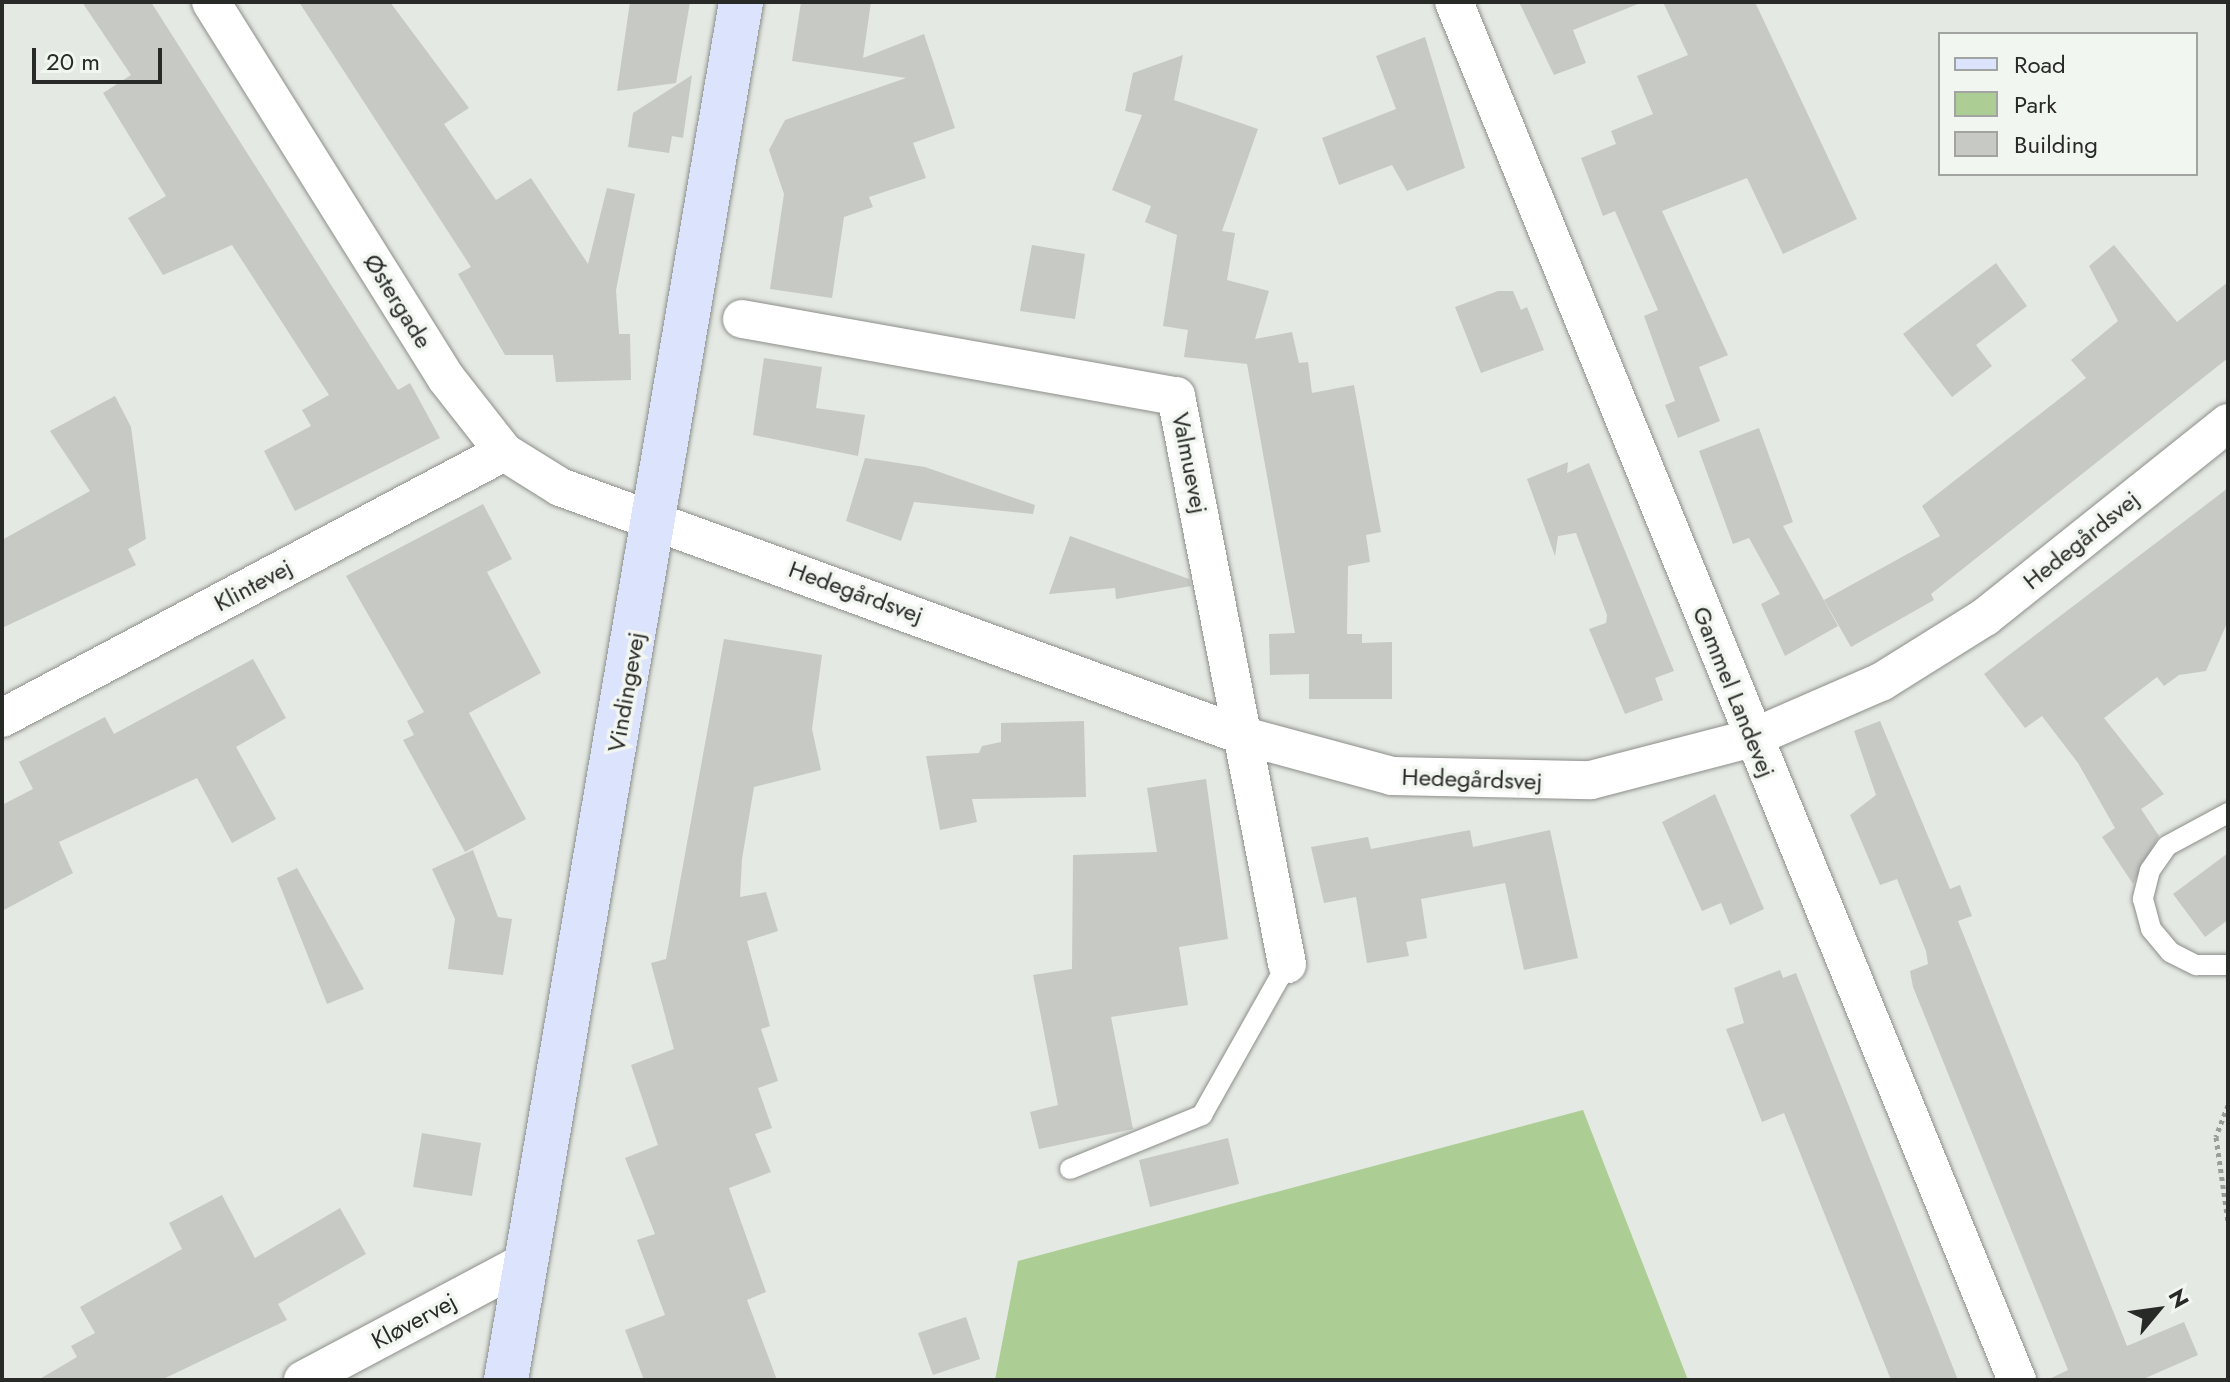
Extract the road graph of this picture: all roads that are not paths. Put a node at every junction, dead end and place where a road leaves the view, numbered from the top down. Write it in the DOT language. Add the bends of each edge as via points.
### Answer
graph roads {
  1 [pos="211,2"];
  2 [pos="741,2"];
  3 [pos="1454,2"];
  4 [pos="742,319"];
  5 [pos="2228,423"];
  6 [pos="504,452"];
  7 [pos="657,518"];
  8 [pos="2,718"];
  9 [pos="1244,736"];
  10 [pos="1752,738"];
  11 [pos="2228,813"];
  12 [pos="1287,964"];
  13 [pos="2228,965"];
  14 [pos="1070,1169"];
  15 [pos="525,1262"];
  16 [pos="303,1380"];
  17 [pos="506,1380"];
  18 [pos="2017,1380"];
  1 -- 6 [label="street, Østergade" via="446,378"];
  2 -- 7 [label="street, Vindingevej"];
  3 -- 10 [label="street, Gammel Landevej"];
  4 -- 9 [label="street, Valmuevej" via="1176,396"];
  5 -- 10 [label="street, Hedegårdsvej" via="1985,617 1881,682"];
  6 -- 7 [label="street, Østergade" via="560,487"];
  6 -- 8 [label="street, Klintevej"];
  7 -- 9 [label="street, Hedegårdsvej"];
  7 -- 15 [label="street, Vindingevej"];
  9 -- 10 [label="street, Hedegårdsvej" via="1392,776 1533,784 1652,769"];
  9 -- 12 [label="street, Valmuevej"];
  10 -- 18 [label="street, Gammel Landevej"];
  11 -- 13 [label="lane" via="2167,846 2150,870 2143,899 2151,929 2170,952 2196,965"];
  12 -- 14 [label="lane" via="1202,1115"];
  15 -- 16 [label="street, Kløvervej"];
  15 -- 17 [label="street, Vindingevej"];
}
